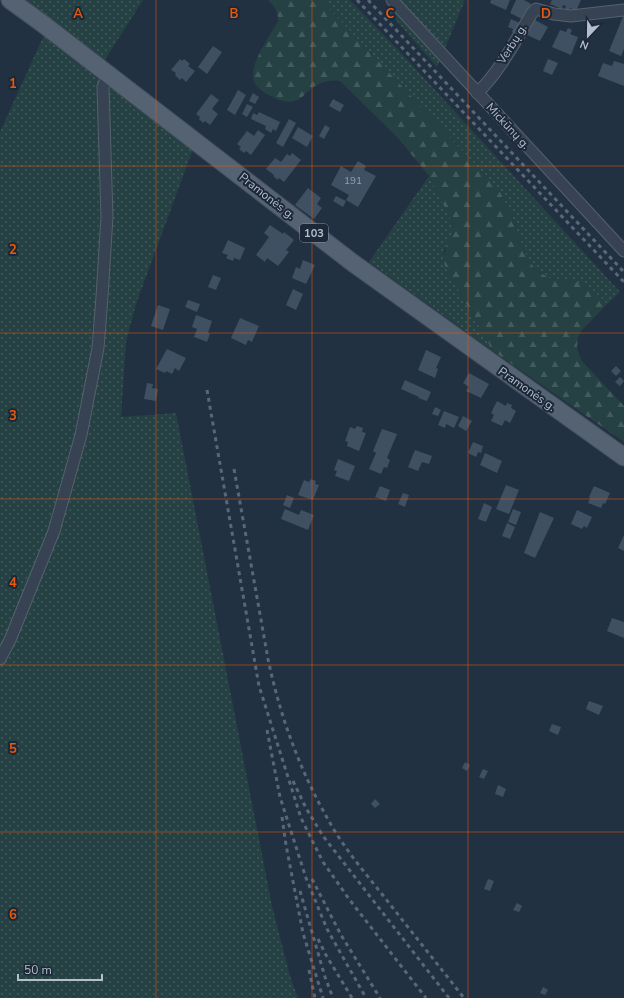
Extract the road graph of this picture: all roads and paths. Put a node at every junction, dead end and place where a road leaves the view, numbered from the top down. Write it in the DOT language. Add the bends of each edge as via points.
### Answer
graph roads {
  1 [pos="10,0"];
  2 [pos="392,0"];
  3 [pos="624,10"];
  4 [pos="109,75"];
  5 [pos="477,93"];
  6 [pos="624,251"];
  7 [pos="624,458"];
  8 [pos="0,659"];
  1 -- 4 [label="main road, Pramonės g. / 103"];
  2 -- 5 [label="street, Mickūnų g."];
  3 -- 5 [label="street, Verbų g." via="571,16 536,9 508,54"];
  4 -- 7 [label="main road, Pramonės g. / 103" via="390,291"];
  4 -- 8 [label="street" via="103,87 107,217 98,348 81,435 54,531"];
  5 -- 6 [label="street, Mickūnų g."];
}
